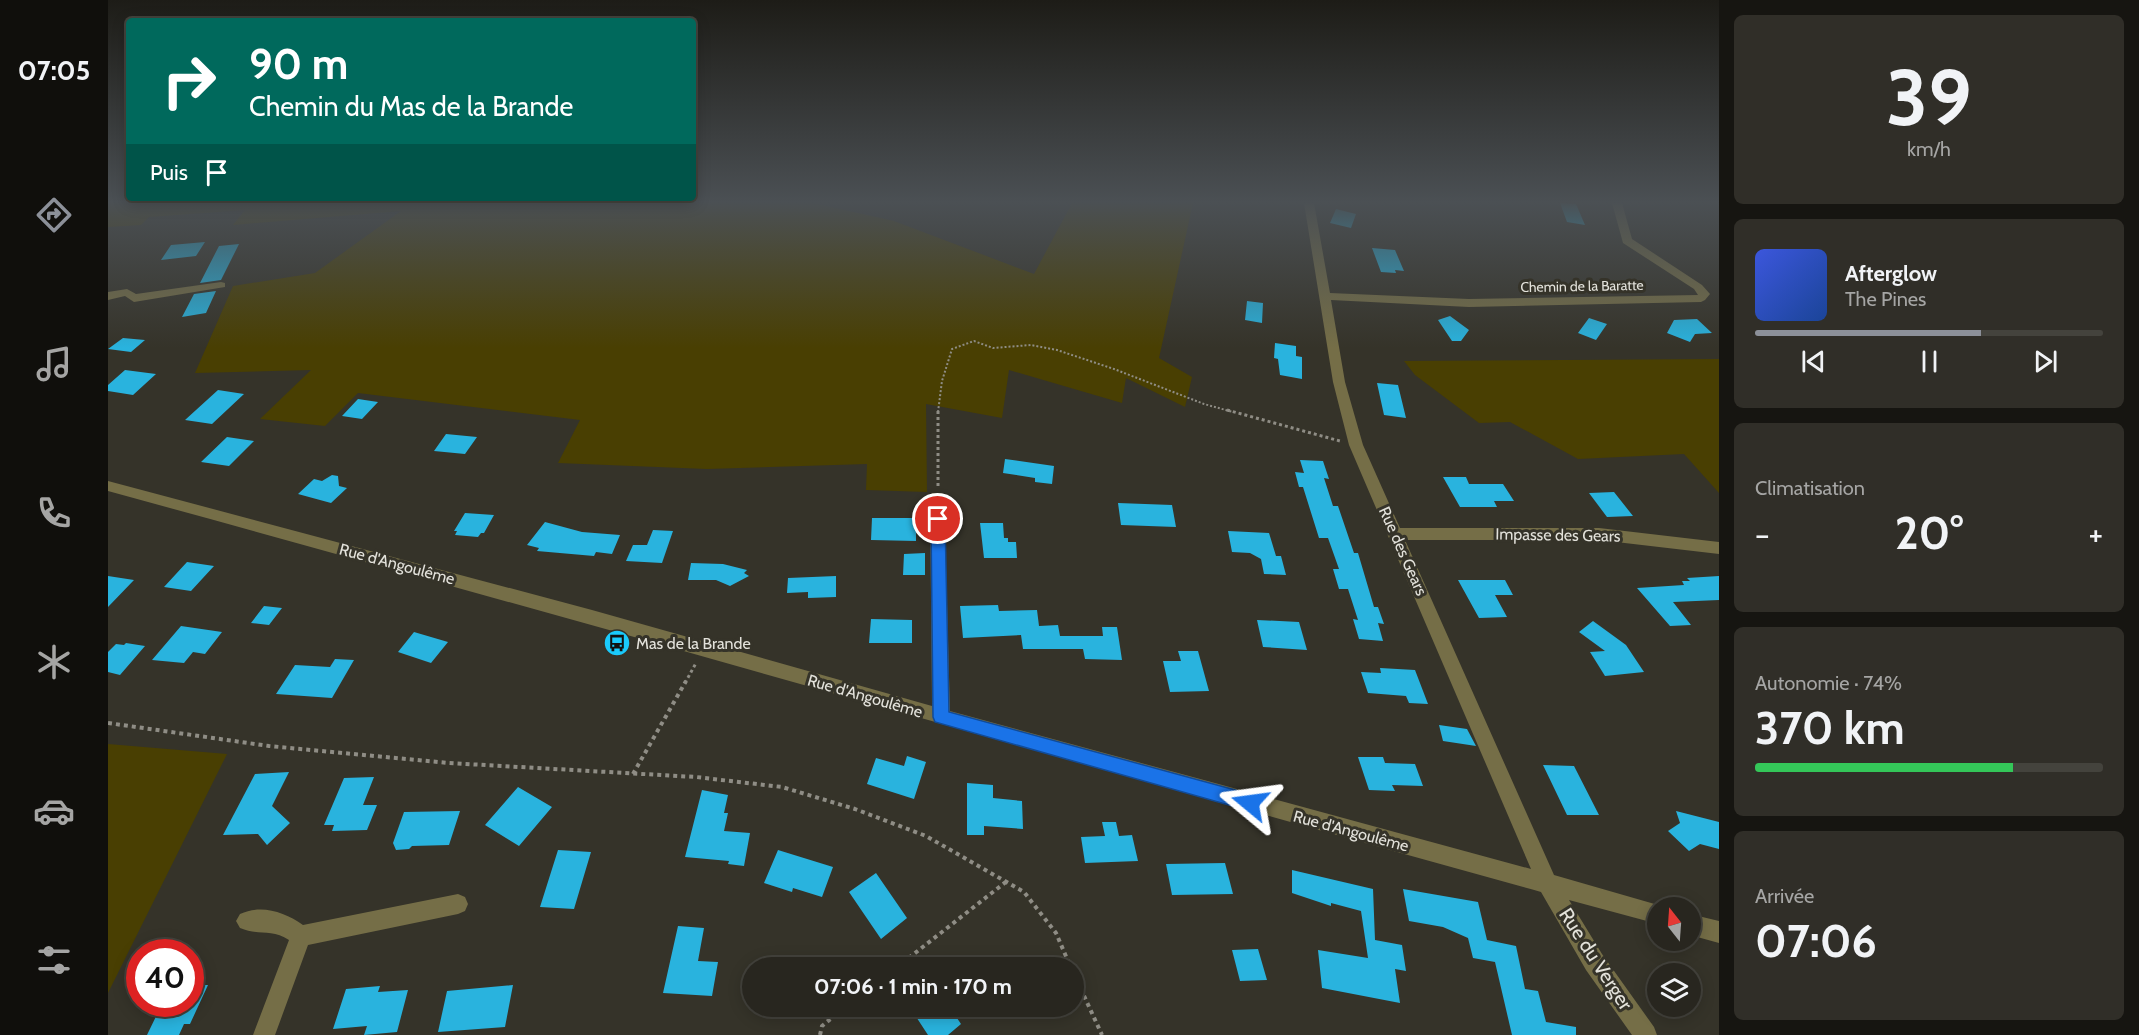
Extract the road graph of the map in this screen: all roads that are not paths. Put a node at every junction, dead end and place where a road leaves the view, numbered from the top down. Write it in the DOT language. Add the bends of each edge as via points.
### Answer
graph roads {
  1 [pos="1318,251"];
  2 [pos="1643,251"];
  3 [pos="221,285"];
  4 [pos="108,296"];
  5 [pos="1326,296"];
  6 [pos="108,486"];
  7 [pos="938,497"];
  8 [pos="1395,534"];
  9 [pos="1719,548"];
  10 [pos="941,717"];
  11 [pos="1547,883"];
  12 [pos="458,904"];
  13 [pos="1647,911"];
  14 [pos="247,921"];
  15 [pos="1701,927"];
  16 [pos="1719,932"];
  17 [pos="301,936"];
  18 [pos="265,1034"];
  19 [pos="1646,1035"];
  1 -- 5 [label="street, Rue des Gears"];
  2 -- 5 [label="street, Chemin de la Baratte" via="1704,294 1701,298 1469,303"];
  3 -- 4 [label="street" via="134,298 127,292"];
  5 -- 8 [label="street, Rue des Gears" via="1339,382 1356,445"];
  6 -- 10 [label="street, Rue d'Angoulême"];
  7 -- 10 [label="street"];
  8 -- 9 [label="street, Impasse des Gears" via="1599,534"];
  8 -- 11 [label="street, Rue des Gears"];
  10 -- 11 [label="street, Rue d'Angoulême"];
  11 -- 13 [label="street, Rue d'Angoulême"];
  11 -- 19 [label="street, Rue du Verger" via="1594,962"];
  12 -- 17 [label="street"];
  14 -- 17 [label="street" via="281,922"];
  15 -- 16 [label="street"];
  17 -- 18 [label="street"];
}
